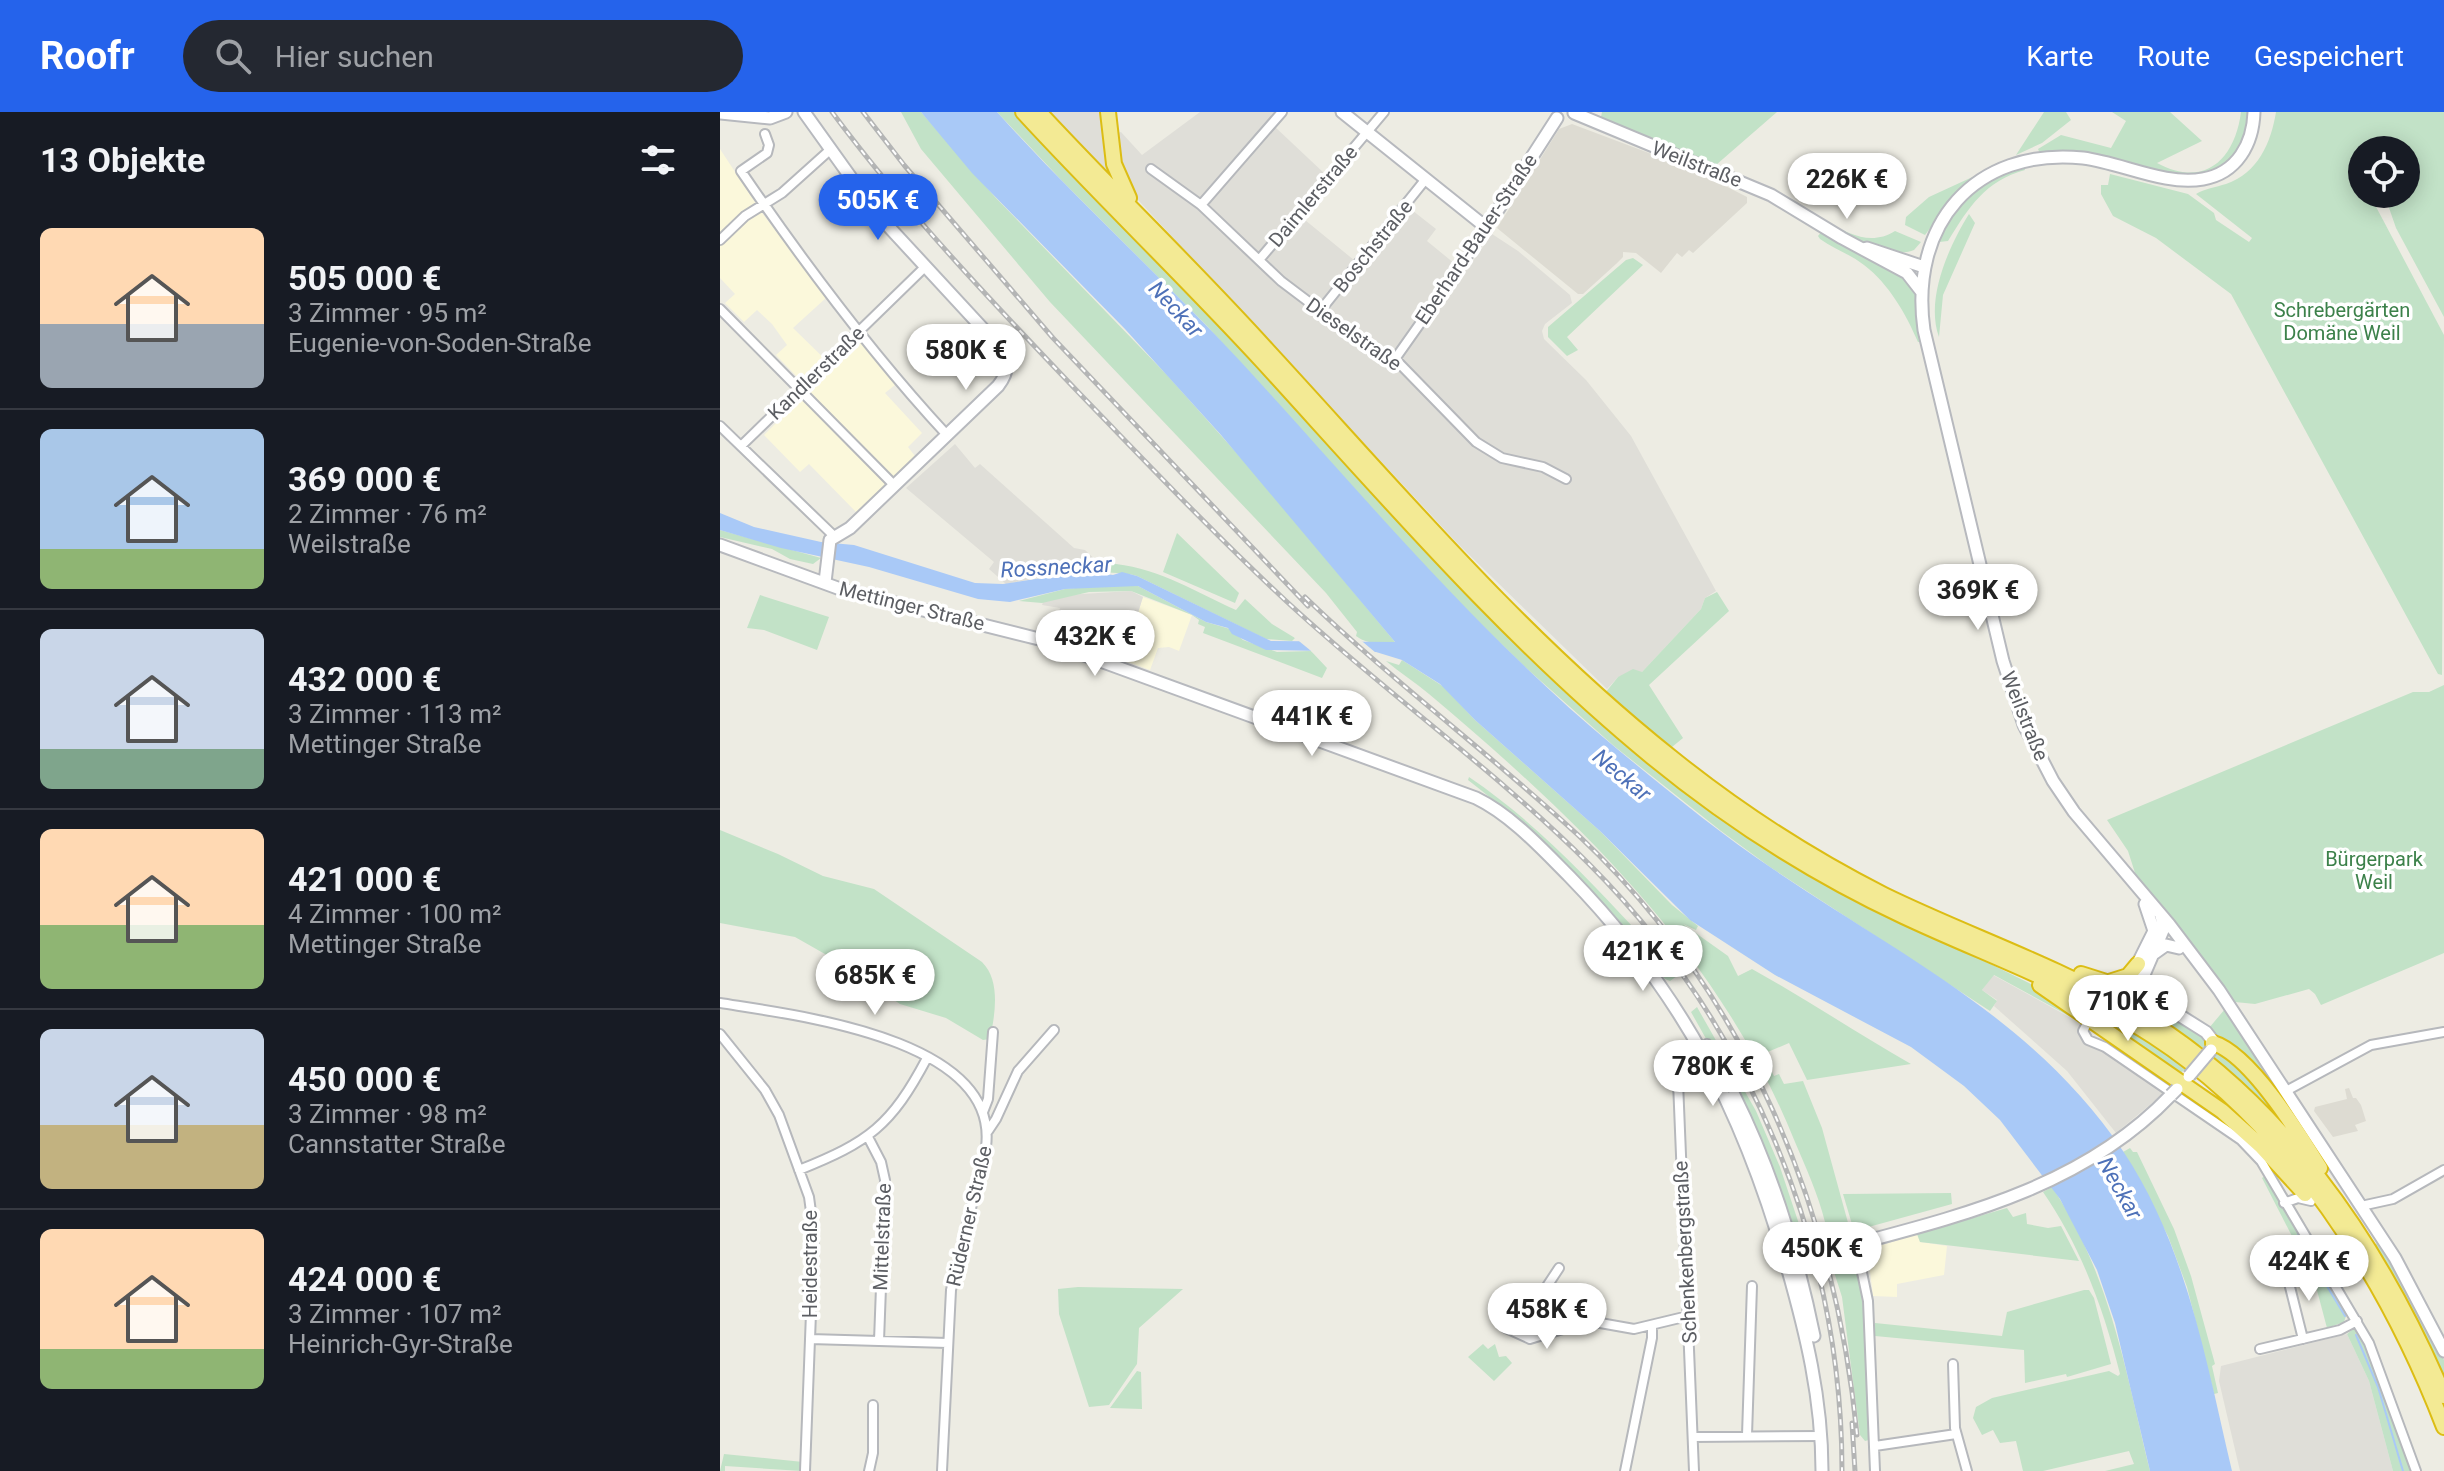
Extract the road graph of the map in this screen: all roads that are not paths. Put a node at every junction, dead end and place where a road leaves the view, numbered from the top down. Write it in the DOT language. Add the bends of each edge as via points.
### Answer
graph roads {
  1 [pos="786,112"];
  2 [pos="804,112"];
  3 [pos="1023,112"];
  4 [pos="1039,112"];
  5 [pos="1108,112"];
  6 [pos="1282,112"];
  7 [pos="1342,112"];
  8 [pos="1384,112"];
  9 [pos="1574,112"];
  10 [pos="2254,112"];
  11 [pos="720,113"];
  12 [pos="1555,115"];
  13 [pos="1367,133"];
  14 [pos="765,134"];
  15 [pos="831,149"];
  16 [pos="1151,169"];
  17 [pos="1425,180"];
  18 [pos="763,204"];
  19 [pos="1201,205"];
  20 [pos="1145,222"];
  21 [pos="1484,224"];
  22 [pos="720,240"];
  23 [pos="1923,251"];
  24 [pos="1259,260"];
  25 [pos="1899,262"];
  26 [pos="925,267"];
  27 [pos="1924,267"];
  28 [pos="1921,292"];
  29 [pos="720,309"];
  30 [pos="1320,311"];
  31 [pos="858,332"];
  32 [pos="1395,359"];
  33 [pos="800,389"];
  34 [pos="720,426"];
  35 [pos="947,435"];
  36 [pos="741,446"];
  37 [pos="1566,479"];
  38 [pos="894,485"];
  39 [pos="834,540"];
  40 [pos="720,545"];
  41 [pos="829,563"];
  42 [pos="802,575"];
  43 [pos="825,582"];
  44 [pos="2131,881"];
  45 [pos="2145,904"];
  46 [pos="2160,913"];
  47 [pos="2164,928"];
  48 [pos="2153,935"];
  49 [pos="2177,935"];
  50 [pos="1966,944"];
  51 [pos="2179,948"];
  52 [pos="2152,955"];
  53 [pos="2028,959"];
  54 [pos="2138,964"];
  55 [pos="2200,966"];
  56 [pos="2105,983"];
  57 [pos="2146,996"];
  58 [pos="720,1003"];
  59 [pos="2090,1018"];
  60 [pos="1054,1030"];
  61 [pos="993,1032"];
  62 [pos="2444,1032"];
  63 [pos="720,1034"];
  64 [pos="2212,1046"];
  65 [pos="1704,1047"];
  66 [pos="927,1058"];
  67 [pos="2183,1083"];
  68 [pos="2286,1091"];
  69 [pos="983,1112"];
  70 [pos="987,1132"];
  71 [pos="868,1137"];
  72 [pos="799,1170"];
  73 [pos="2444,1170"];
  74 [pos="2294,1181"];
  75 [pos="2333,1198"];
  76 [pos="2288,1201"];
  77 [pos="2311,1201"];
  78 [pos="2361,1206"];
  79 [pos="2338,1226"];
  80 [pos="1856,1244"];
  81 [pos="1791,1262"];
  82 [pos="1559,1268"];
  83 [pos="2288,1279"];
  84 [pos="1752,1286"];
  85 [pos="1688,1316"];
  86 [pos="2357,1321"];
  87 [pos="1652,1326"];
  88 [pos="810,1339"];
  89 [pos="2303,1339"];
  90 [pos="879,1341"];
  91 [pos="948,1343"];
  92 [pos="2260,1349"];
  93 [pos="2444,1351"];
  94 [pos="1953,1364"];
  95 [pos="2444,1396"];
  96 [pos="873,1405"];
  97 [pos="2444,1427"];
  98 [pos="1956,1434"];
  99 [pos="1747,1435"];
  100 [pos="1822,1436"];
  101 [pos="1693,1437"];
  102 [pos="1875,1446"];
  103 [pos="805,1471"];
  104 [pos="869,1471"];
  105 [pos="942,1471"];
  106 [pos="1625,1471"];
  107 [pos="1694,1471"];
  108 [pos="1825,1471"];
  109 [pos="1875,1471"];
  110 [pos="1967,1471"];
  111 [pos="2416,1471"];
  1 -- 11 [label="main road" via="770,118"];
  2 -- 15 [label="main road"];
  3 -- 50 [label="highway" via="1214,309 1456,575 1604,716 1675,775 1776,846 1869,900"];
  4 -- 20 [label="highway"];
  5 -- 20 [label="highway" via="1115,170"];
  6 -- 19 [label="street"];
  7 -- 13 [label="main road"];
  8 -- 13 [label="street, Daimlerstraße"];
  9 -- 12 [label="main road" via="1567,120"];
  9 -- 25 [label="main road, Weilstraße" via="1752,185 1858,247"];
  10 -- 23 [label="main road, Weilstraße" via="2244,151 2215,176 2187,181 2062,157 2000,171 1970,189 1948,211"];
  12 -- 21 [label="main road, Eberhard-Bauer-Straße"];
  13 -- 17 [label="main road"];
  13 -- 24 [label="street, Daimlerstraße"];
  14 -- 18 [label="street" via="767,153 741,171"];
  15 -- 18 [label="street"];
  15 -- 26 [label="main road" via="867,202"];
  16 -- 19 [label="street, Dieselstraße"];
  17 -- 21 [label="main road"];
  17 -- 30 [label="street, Boschstraße"];
  18 -- 22 [label="street"];
  18 -- 31 [label="street"];
  19 -- 24 [label="street, Dieselstraße"];
  20 -- 53 [label="highway" via="1454,556 1564,665 1659,748 1827,864"];
  21 -- 32 [label="street, Eberhard-Bauer-Straße" via="1479,240"];
  23 -- 25 [label="main road"];
  23 -- 27 [label="main road, Weilstraße"];
  24 -- 30 [label="street, Dieselstraße"];
  25 -- 27 [label="main road, Weilstraße"];
  25 -- 28 [label="main road"];
  26 -- 31 [label="street, Kandlerstraße"];
  26 -- 35 [label="main road" via="1006,358 1001,382"];
  27 -- 28 [label="main road, Weilstraße"];
  28 -- 44 [label="main road, Weilstraße" via="1941,409 2019,712 2059,790"];
  29 -- 33 [label="street"];
  30 -- 32 [label="street, Dieselstraße" via="1383,358"];
  31 -- 33 [label="street, Kandlerstraße"];
  31 -- 35 [label="street"];
  32 -- 37 [label="street, Dieselstraße" via="1476,442 1502,458 1543,467"];
  33 -- 36 [label="street, Kandlerstraße"];
  33 -- 38 [label="street"];
  34 -- 36 [label="street"];
  35 -- 38 [label="main road"];
  36 -- 39 [label="street"];
  38 -- 39 [label="main road"];
  39 -- 41 [label="main road"];
  40 -- 42 [label="main road, Mettinger Straße"];
  41 -- 42 [label="main road"];
  41 -- 43 [label="main road"];
  42 -- 43 [label="main road, Mettinger Straße"];
  43 -- 65 [label="main road, Mettinger Straße" via="1043,640 1476,798 1559,865 1674,995"];
  44 -- 45 [label="main road, Weilstraße"];
  44 -- 46 [label="main road, Weilstraße"];
  45 -- 47 [label="main road, Weilstraße"];
  45 -- 48 [label="main road"];
  46 -- 47 [label="main road"];
  46 -- 49 [label="main road, Weilstraße"];
  47 -- 48 [label="main road"];
  47 -- 49 [label="main road"];
  47 -- 51 [label="main road, Weilstraße"];
  47 -- 52 [label="main road"];
  48 -- 54 [label="main road"];
  49 -- 55 [label="main road, Weilstraße"];
  50 -- 59 [label="highway"];
  50 -- 79 [label="highway" via="2086,998 2189,1061 2259,1125"];
  51 -- 52 [label="main road" via="2166,945"];
  51 -- 55 [label="main road, Weilstraße"];
  52 -- 57 [label="main road" via="2143,977"];
  53 -- 56 [label="highway"];
  53 -- 75 [label="highway" via="2116,1001 2197,1053 2261,1111"];
  54 -- 56 [label="highway" via="2126,977"];
  54 -- 57 [label="main road" via="2135,985"];
  55 -- 68 [label="main road, Weilstraße"];
  56 -- 57 [label="highway"];
  57 -- 64 [label="main road" via="2203,1030"];
  58 -- 66 [label="street" via="856,1028"];
  59 -- 67 [label="highway"];
  59 -- 76 [label="street" via="2086,1039 2245,1144"];
  60 -- 70 [label="street, Rüderner Straße" via="1018,1071"];
  61 -- 69 [label="street"];
  62 -- 68 [label="street" via="2371,1045"];
  63 -- 72 [label="street, Heidestraße" via="768,1095"];
  64 -- 67 [label="main road, bridge"];
  64 -- 75 [label="highway" via="2236,1057 2274,1099"];
  65 -- 81 [label="main road, Mettinger Straße" via="1754,1159"];
  65 -- 85 [label="street, Schenkenbergstraße" via="1683,1066 1678,1080"];
  66 -- 69 [label="street" via="970,1090"];
  66 -- 71 [label="street" via="896,1110"];
  67 -- 74 [label="highway" via="2249,1134"];
  67 -- 80 [label="main road" via="2110,1146 2018,1196"];
  68 -- 78 [label="main road, Weilstraße"];
  69 -- 70 [label="street"];
  70 -- 91 [label="street, Rüderner Straße" via="953,1277"];
  71 -- 72 [label="street"];
  71 -- 90 [label="street, Mittelstraße" via="885,1180"];
  72 -- 88 [label="street, Heidestraße" via="814,1222"];
  73 -- 78 [label="street" via="2393,1199"];
  74 -- 76 [label="street"];
  74 -- 77 [label="highway"];
  75 -- 95 [label="highway" via="2394,1293"];
  76 -- 77 [label="street"];
  76 -- 86 [label="street"];
  77 -- 79 [label="highway"];
  78 -- 93 [label="main road, Weilstraße"];
  79 -- 97 [label="highway" via="2398,1325"];
  80 -- 81 [label="main road"];
  80 -- 102 [label="street" via="1868,1301"];
  81 -- 100 [label="main road" via="1811,1350"];
  81 -- 108 [label="main road" via="1823,1387"];
  82 -- 87 [label="street" via="1529,1314 1516,1317 1495,1307 1493,1312 1506,1328 1530,1339 1589,1321 1631,1329"];
  83 -- 89 [label="street"];
  84 -- 99 [label="street"];
  85 -- 87 [label="street"];
  85 -- 101 [label="street, Schenkenbergstraße"];
  86 -- 89 [label="street"];
  86 -- 111 [label="street"];
  87 -- 106 [label="street"];
  88 -- 90 [label="street"];
  88 -- 103 [label="street, Heidestraße"];
  89 -- 92 [label="street"];
  90 -- 91 [label="street"];
  91 -- 105 [label="street, Rüderner Straße"];
  94 -- 98 [label="street"];
  96 -- 104 [label="street"];
  98 -- 102 [label="street"];
  98 -- 110 [label="street"];
  99 -- 100 [label="street"];
  99 -- 101 [label="street"];
  100 -- 108 [label="main road"];
  101 -- 107 [label="street, Schenkenbergstraße"];
  102 -- 109 [label="street"];
}
